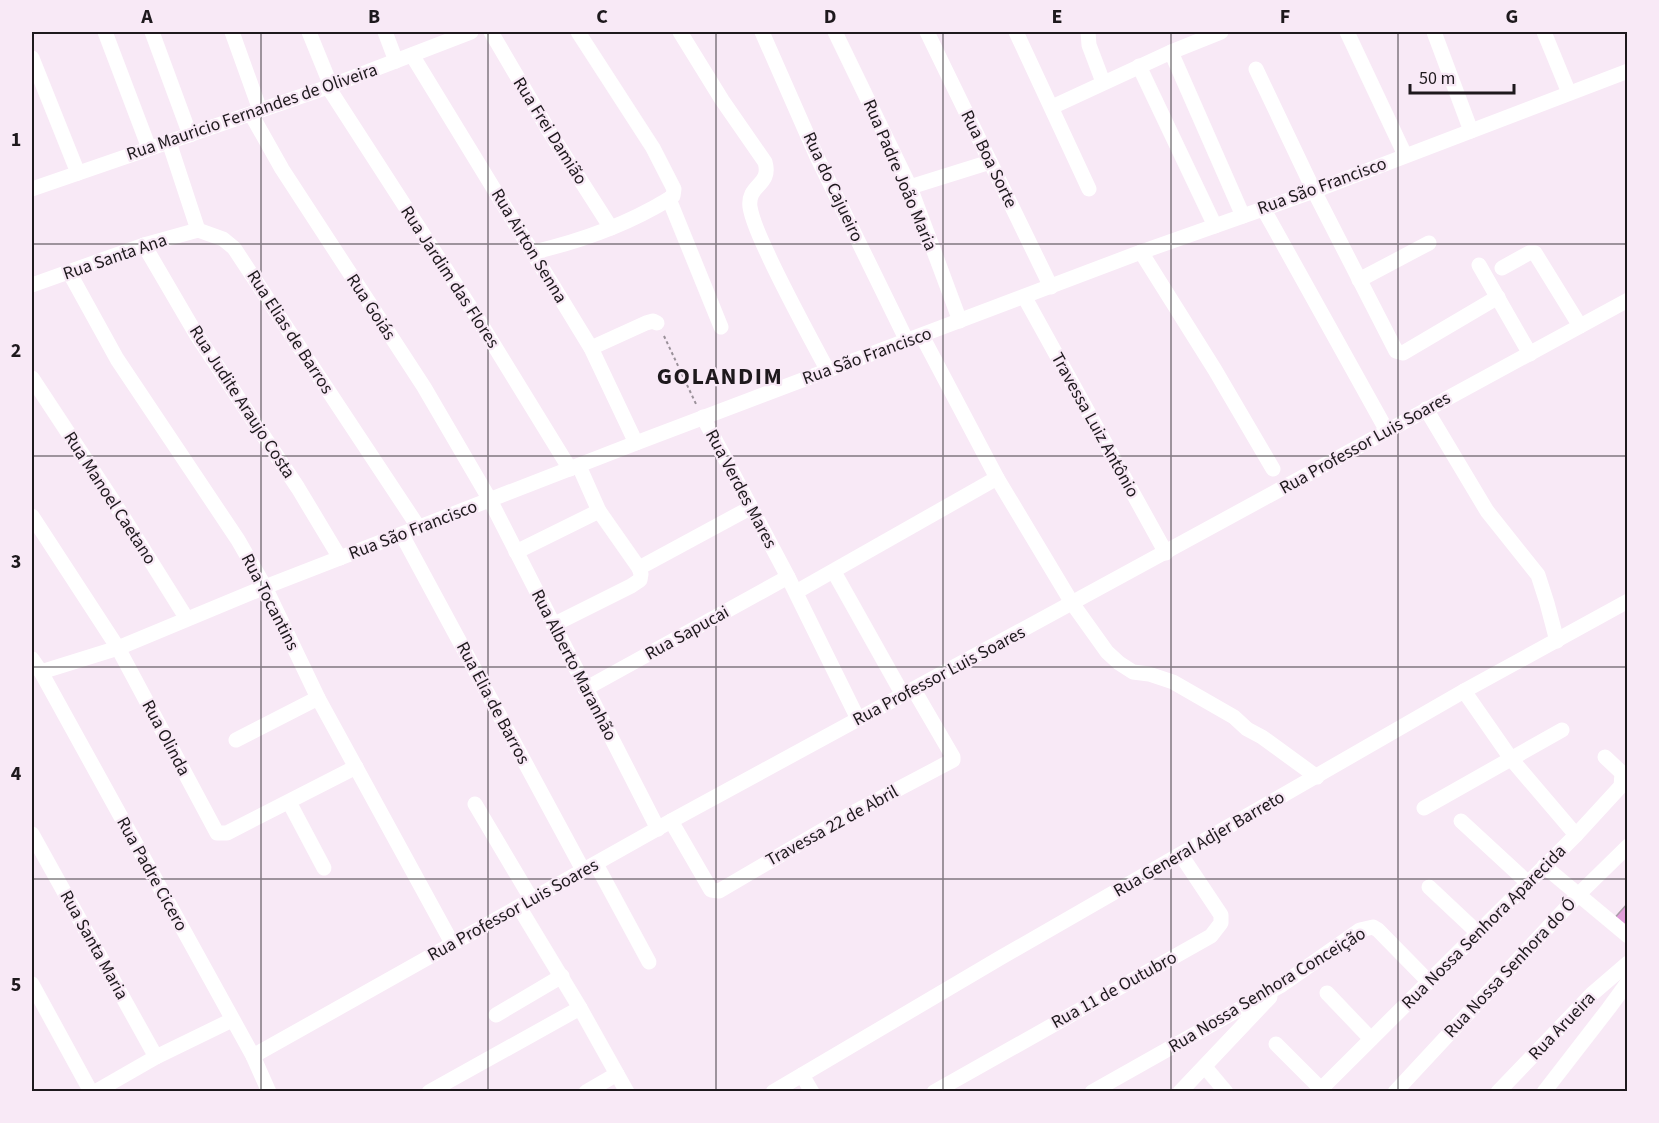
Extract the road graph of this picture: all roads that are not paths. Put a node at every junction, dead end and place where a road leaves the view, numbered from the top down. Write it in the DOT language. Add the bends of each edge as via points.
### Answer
graph roads {
  1 [pos="105,32"];
  2 [pos="152,32"];
  3 [pos="232,32"];
  4 [pos="309,32"];
  5 [pos="385,32"];
  6 [pos="466,32"];
  7 [pos="491,32"];
  8 [pos="578,32"];
  9 [pos="680,32"];
  10 [pos="762,32"];
  11 [pos="835,32"];
  12 [pos="927,32"];
  13 [pos="1016,32"];
  14 [pos="1088,32"];
  15 [pos="1221,32"];
  16 [pos="1347,32"];
  17 [pos="1434,32"];
  18 [pos="1544,32"];
  19 [pos="1201,35"];
  20 [pos="1171,52"];
  21 [pos="412,55"];
  22 [pos="32,58"];
  23 [pos="396,61"];
  24 [pos="1139,66"];
  25 [pos="1256,69"];
  26 [pos="1628,70"];
  27 [pos="1103,82"];
  28 [pos="329,86"];
  29 [pos="1569,93"];
  30 [pos="1052,107"];
  31 [pos="255,112"];
  32 [pos="1471,131"];
  33 [pos="190,135"];
  34 [pos="169,142"];
  35 [pos="149,148"];
  36 [pos="1405,155"];
  37 [pos="990,162"];
  38 [pos="78,173"];
  39 [pos="910,187"];
  40 [pos="32,189"];
  41 [pos="1089,189"];
  42 [pos="1314,191"];
  43 [pos="669,199"];
  44 [pos="1263,208"];
  45 [pos="1243,216"];
  46 [pos="1215,226"];
  47 [pos="611,228"];
  48 [pos="198,230"];
  49 [pos="1429,243"];
  50 [pos="144,245"];
  51 [pos="534,252"];
  52 [pos="1141,252"];
  53 [pos="1479,265"];
  54 [pos="1502,268"];
  55 [pos="69,272"];
  56 [pos="1359,280"];
  57 [pos="32,285"];
  58 [pos="1051,287"];
  59 [pos="1498,297"];
  60 [pos="1025,298"];
  61 [pos="1626,305"];
  62 [pos="960,321"];
  63 [pos="657,323"];
  64 [pos="1580,326"];
  65 [pos="721,327"];
  66 [pos="922,336"];
  67 [pos="907,341"];
  68 [pos="591,348"];
  69 [pos="1530,354"];
  70 [pos="828,371"];
  71 [pos="32,378"];
  72 [pos="1426,409"];
  73 [pos="703,417"];
  74 [pos="1387,432"];
  75 [pos="636,443"];
  76 [pos="574,467"];
  77 [pos="1273,469"];
  78 [pos="997,478"];
  79 [pos="490,500"];
  80 [pos="750,508"];
  81 [pos="599,511"];
  82 [pos="32,516"];
  83 [pos="419,528"];
  84 [pos="402,535"];
  85 [pos="516,552"];
  86 [pos="1166,553"];
  87 [pos="340,558"];
  88 [pos="639,568"];
  89 [pos="834,572"];
  90 [pos="788,577"];
  91 [pos="266,587"];
  92 [pos="796,592"];
  93 [pos="1628,601"];
  94 [pos="1072,603"];
  95 [pos="187,619"];
  96 [pos="553,625"];
  97 [pos="1557,641"];
  98 [pos="118,648"];
  99 [pos="32,658"];
  100 [pos="41,672"];
  101 [pos="585,689"];
  102 [pos="1464,691"];
  103 [pos="909,693"];
  104 [pos="318,698"];
  105 [pos="858,719"];
  106 [pos="1562,730"];
  107 [pos="236,740"];
  108 [pos="1605,757"];
  109 [pos="1512,760"];
  110 [pos="356,767"];
  111 [pos="1317,777"];
  112 [pos="289,802"];
  113 [pos="475,804"];
  114 [pos="1424,808"];
  115 [pos="672,821"];
  116 [pos="1461,821"];
  117 [pos="658,829"];
  118 [pos="32,834"];
  119 [pos="1576,835"];
  120 [pos="1628,846"];
  121 [pos="1181,855"];
  122 [pos="1544,866"];
  123 [pos="590,867"];
  124 [pos="324,868"];
  125 [pos="1527,882"];
  126 [pos="1429,887"];
  127 [pos="1579,894"];
  128 [pos="526,903"];
  129 [pos="1478,933"];
  130 [pos="1628,936"];
  131 [pos="452,943"];
  132 [pos="649,962"];
  133 [pos="1628,963"];
  134 [pos="562,976"];
  135 [pos="1628,981"];
  136 [pos="1429,982"];
  137 [pos="32,984"];
  138 [pos="1280,986"];
  139 [pos="1327,993"];
  140 [pos="1592,994"];
  141 [pos="580,1008"];
  142 [pos="1609,1008"];
  143 [pos="496,1015"];
  144 [pos="232,1020"];
  145 [pos="1371,1039"];
  146 [pos="1276,1044"];
  147 [pos="253,1056"];
  148 [pos="156,1057"];
  149 [pos="1204,1067"];
  150 [pos="617,1074"];
  151 [pos="802,1075"];
  152 [pos="1320,1090"];
  153 [pos="93,1092"];
  154 [pos="269,1092"];
  155 [pos="429,1092"];
  156 [pos="586,1092"];
  157 [pos="627,1092"];
  158 [pos="773,1092"];
  159 [pos="812,1092"];
  160 [pos="934,1092"];
  161 [pos="1092,1092"];
  162 [pos="1180,1092"];
  163 [pos="1226,1092"];
  164 [pos="1395,1092"];
  165 [pos="1498,1092"];
  166 [pos="1544,1092"];
  1 -- 35 [label="street"];
  2 -- 33 [label="street"];
  3 -- 31 [label="street, Rua Goiás"];
  4 -- 28 [label="street, Rua Jardim das Flores"];
  5 -- 23 [label="street"];
  6 -- 21 [label="street, Rua Mauricio Fernandes de Oliveira"];
  7 -- 47 [label="street, Rua Frei Damião"];
  8 -- 43 [label="street" via="652,148 674,189"];
  9 -- 70 [label="street" via="765,162 766,178 751,196 753,217"];
  10 -- 67 [label="street, Rua do Cajueiro" via="817,157"];
  11 -- 39 [label="street, Rua Padre João Maria"];
  12 -- 37 [label="street, Rua Boa Sorte"];
  13 -- 30 [label="street"];
  14 -- 27 [label="street"];
  15 -- 19 [label="street"];
  16 -- 36 [label="street"];
  17 -- 32 [label="street"];
  18 -- 29 [label="street"];
  19 -- 20 [label="street"];
  20 -- 24 [label="street"];
  20 -- 45 [label="street"];
  21 -- 23 [label="street, Rua Mauricio Fernandes de Oliveira"];
  21 -- 51 [label="street, Rua Airton Senna"];
  22 -- 38 [label="street"];
  23 -- 28 [label="street, Rua Mauricio Fernandes de Oliveira"];
  24 -- 27 [label="street"];
  24 -- 46 [label="street"];
  25 -- 42 [label="street"];
  26 -- 29 [label="street, Rua São Francisco"];
  27 -- 30 [label="street"];
  28 -- 31 [label="street, Rua Mauricio Fernandes de Oliveira"];
  28 -- 76 [label="street, Rua Jardim das Flores"];
  29 -- 32 [label="street, Rua São Francisco"];
  30 -- 41 [label="street"];
  31 -- 33 [label="street, Rua Mauricio Fernandes de Oliveira"];
  31 -- 79 [label="street, Rua Goiás" via="300,197 424,387"];
  32 -- 36 [label="street, Rua São Francisco"];
  33 -- 34 [label="street, Rua Mauricio Fernandes de Oliveira"];
  34 -- 35 [label="street, Rua Mauricio Fernandes de Oliveira"];
  34 -- 48 [label="street"];
  35 -- 38 [label="street, Rua Mauricio Fernandes de Oliveira"];
  36 -- 42 [label="street, Rua São Francisco"];
  37 -- 39 [label="street"];
  37 -- 58 [label="street, Rua Boa Sorte"];
  38 -- 40 [label="street, Rua Mauricio Fernandes de Oliveira"];
  39 -- 62 [label="street, Rua Padre João Maria"];
  42 -- 44 [label="street, Rua São Francisco"];
  42 -- 56 [label="street"];
  43 -- 47 [label="street"];
  43 -- 65 [label="street"];
  44 -- 45 [label="street, Rua São Francisco"];
  44 -- 74 [label="street"];
  45 -- 46 [label="street, Rua São Francisco"];
  46 -- 52 [label="street, Rua São Francisco"];
  47 -- 51 [label="street"];
  48 -- 50 [label="street, Rua Santa Ana"];
  48 -- 83 [label="street, Rua Elias de Barros" via="223,239 234,248"];
  49 -- 56 [label="street"];
  50 -- 55 [label="street, Rua Santa Ana"];
  50 -- 87 [label="street, Rua Judite Araujo Costa" via="196,334"];
  51 -- 68 [label="street, Rua Airton Senna"];
  52 -- 58 [label="street, Rua São Francisco"];
  52 -- 77 [label="street"];
  53 -- 59 [label="street"];
  54 -- 64 [label="street" via="1535,253"];
  55 -- 57 [label="street, Rua Santa Ana"];
  55 -- 91 [label="street, Rua Tocantins" via="117,359"];
  56 -- 59 [label="street" via="1399,353"];
  58 -- 60 [label="street, Rua São Francisco"];
  59 -- 69 [label="street"];
  60 -- 62 [label="street, Rua São Francisco"];
  60 -- 86 [label="street, Travessa Luiz Antônio"];
  61 -- 64 [label="street, Rua Professor Luis Soares"];
  62 -- 66 [label="street, Rua São Francisco"];
  63 -- 68 [label="street" via="646,322"];
  64 -- 69 [label="street, Rua Professor Luis Soares"];
  66 -- 67 [label="street, Rua São Francisco"];
  66 -- 78 [label="street"];
  67 -- 70 [label="street, Rua São Francisco"];
  68 -- 75 [label="street, Rua Airton Senna"];
  69 -- 72 [label="street, Rua Professor Luis Soares"];
  70 -- 73 [label="street, Rua São Francisco"];
  71 -- 95 [label="street, Rua Manoel Caetano"];
  72 -- 74 [label="street, Rua Professor Luis Soares"];
  72 -- 97 [label="street" via="1487,511 1538,575"];
  73 -- 75 [label="street, Rua São Francisco"];
  73 -- 80 [label="street, Rua Verdes Mares"];
  74 -- 86 [label="street, Rua Professor Luis Soares"];
  75 -- 76 [label="street, Rua São Francisco"];
  76 -- 79 [label="street, Rua São Francisco"];
  76 -- 81 [label="street, Rua Jardim das Flores"];
  78 -- 89 [label="street"];
  78 -- 94 [label="street"];
  79 -- 83 [label="street, Rua São Francisco"];
  79 -- 85 [label="street, Rua Alberto Maranhão"];
  80 -- 88 [label="street"];
  80 -- 90 [label="street, Rua Verdes Mares"];
  81 -- 85 [label="street"];
  81 -- 88 [label="street, Rua Jardim das Flores"];
  82 -- 98 [label="street, Rua Olinda"];
  83 -- 84 [label="street, Rua São Francisco"];
  84 -- 87 [label="street, Rua São Francisco"];
  84 -- 123 [label="street, Rua Elia de Barros"];
  85 -- 96 [label="street, Rua Alberto Maranhão"];
  86 -- 94 [label="street, Rua Professor Luis Soares"];
  87 -- 91 [label="street, Rua São Francisco"];
  88 -- 96 [label="street" via="640,580 631,586"];
  89 -- 92 [label="street"];
  89 -- 103 [label="street"];
  90 -- 92 [label="street, Rua Verdes Mares"];
  90 -- 101 [label="street, Rua Sapucai"];
  91 -- 95 [label="street, Rua São Francisco"];
  91 -- 104 [label="street, Rua Tocantins"];
  92 -- 105 [label="street, Rua Verdes Mares"];
  93 -- 97 [label="street, Rua General Adjer Barreto"];
  94 -- 103 [label="street, Rua Professor Luis Soares"];
  94 -- 111 [label="street" via="1119,663 1133,672 1173,682 1234,717"];
  95 -- 98 [label="street, Rua São Francisco"];
  96 -- 101 [label="street, Rua Alberto Maranhão"];
  97 -- 102 [label="street, Rua General Adjer Barreto"];
  98 -- 100 [label="street, Rua São Francisco"];
  98 -- 112 [label="street, Rua Olinda" via="213,829 227,832"];
  99 -- 100 [label="street, Rua Padre Cicero"];
  100 -- 144 [label="street, Rua Padre Cicero"];
  101 -- 117 [label="street, Rua Alberto Maranhão"];
  102 -- 109 [label="street"];
  102 -- 111 [label="street, Rua General Adjer Barreto"];
  103 -- 105 [label="street, Rua Professor Luis Soares"];
  103 -- 115 [label="street, Travessa 22 de Abril" via="953,760 719,891 711,890"];
  104 -- 107 [label="street"];
  104 -- 110 [label="street, Rua Tocantins"];
  105 -- 115 [label="street, Rua Professor Luis Soares"];
  106 -- 109 [label="street"];
  108 -- 119 [label="street, Rua Nossa Senhora Aparecida" via="1622,773 1621,786"];
  109 -- 114 [label="street"];
  109 -- 119 [label="street"];
  110 -- 112 [label="street"];
  110 -- 131 [label="street, Rua Tocantins"];
  111 -- 121 [label="street, Rua General Adjer Barreto"];
  112 -- 124 [label="street"];
  113 -- 128 [label="street"];
  115 -- 117 [label="street, Rua Professor Luis Soares"];
  116 -- 125 [label="street"];
  117 -- 123 [label="street, Rua Professor Luis Soares"];
  118 -- 148 [label="street, Rua Santa Maria"];
  119 -- 122 [label="street, Rua Nossa Senhora Aparecida"];
  120 -- 127 [label="street, Rua Nossa Senhora do Ó"];
  121 -- 151 [label="street, Rua General Adjer Barreto"];
  121 -- 160 [label="street, Rua 11 de Outubro" via="1221,915 1221,923 1212,936"];
  122 -- 125 [label="street, Rua Nossa Senhora Aparecida"];
  122 -- 127 [label="street"];
  123 -- 128 [label="street, Rua Professor Luis Soares"];
  123 -- 132 [label="street, Rua Elia de Barros"];
  125 -- 129 [label="street, Rua Nossa Senhora Aparecida"];
  126 -- 129 [label="street"];
  127 -- 130 [label="street"];
  127 -- 164 [label="street, Rua Nossa Senhora do Ó"];
  128 -- 131 [label="street, Rua Professor Luis Soares"];
  128 -- 134 [label="street"];
  129 -- 136 [label="street, Rua Nossa Senhora Aparecida"];
  131 -- 147 [label="street, Rua Professor Luis Soares"];
  133 -- 140 [label="street, Rua Arueira"];
  134 -- 141 [label="street"];
  134 -- 143 [label="street"];
  135 -- 142 [label="street"];
  136 -- 138 [label="street, Rua Nossa Senhora Conceição" via="1373,927 1360,930"];
  136 -- 145 [label="street, Rua Nossa Senhora Aparecida"];
  137 -- 153 [label="street"];
  138 -- 149 [label="street"];
  138 -- 161 [label="street, Rua Nossa Senhora Conceição"];
  139 -- 145 [label="street"];
  140 -- 142 [label="street"];
  140 -- 165 [label="street, Rua Arueira"];
  141 -- 150 [label="street"];
  141 -- 155 [label="street"];
  142 -- 166 [label="street"];
  144 -- 147 [label="street, Rua Padre Cicero"];
  144 -- 148 [label="street"];
  145 -- 152 [label="street, Rua Nossa Senhora Aparecida"];
  146 -- 152 [label="street"];
  147 -- 154 [label="street, Rua Padre Cicero"];
  148 -- 153 [label="street"];
  149 -- 162 [label="street"];
  149 -- 163 [label="street"];
  150 -- 156 [label="street"];
  150 -- 157 [label="street"];
  151 -- 158 [label="street, Rua General Adjer Barreto"];
  151 -- 159 [label="street"];
}
